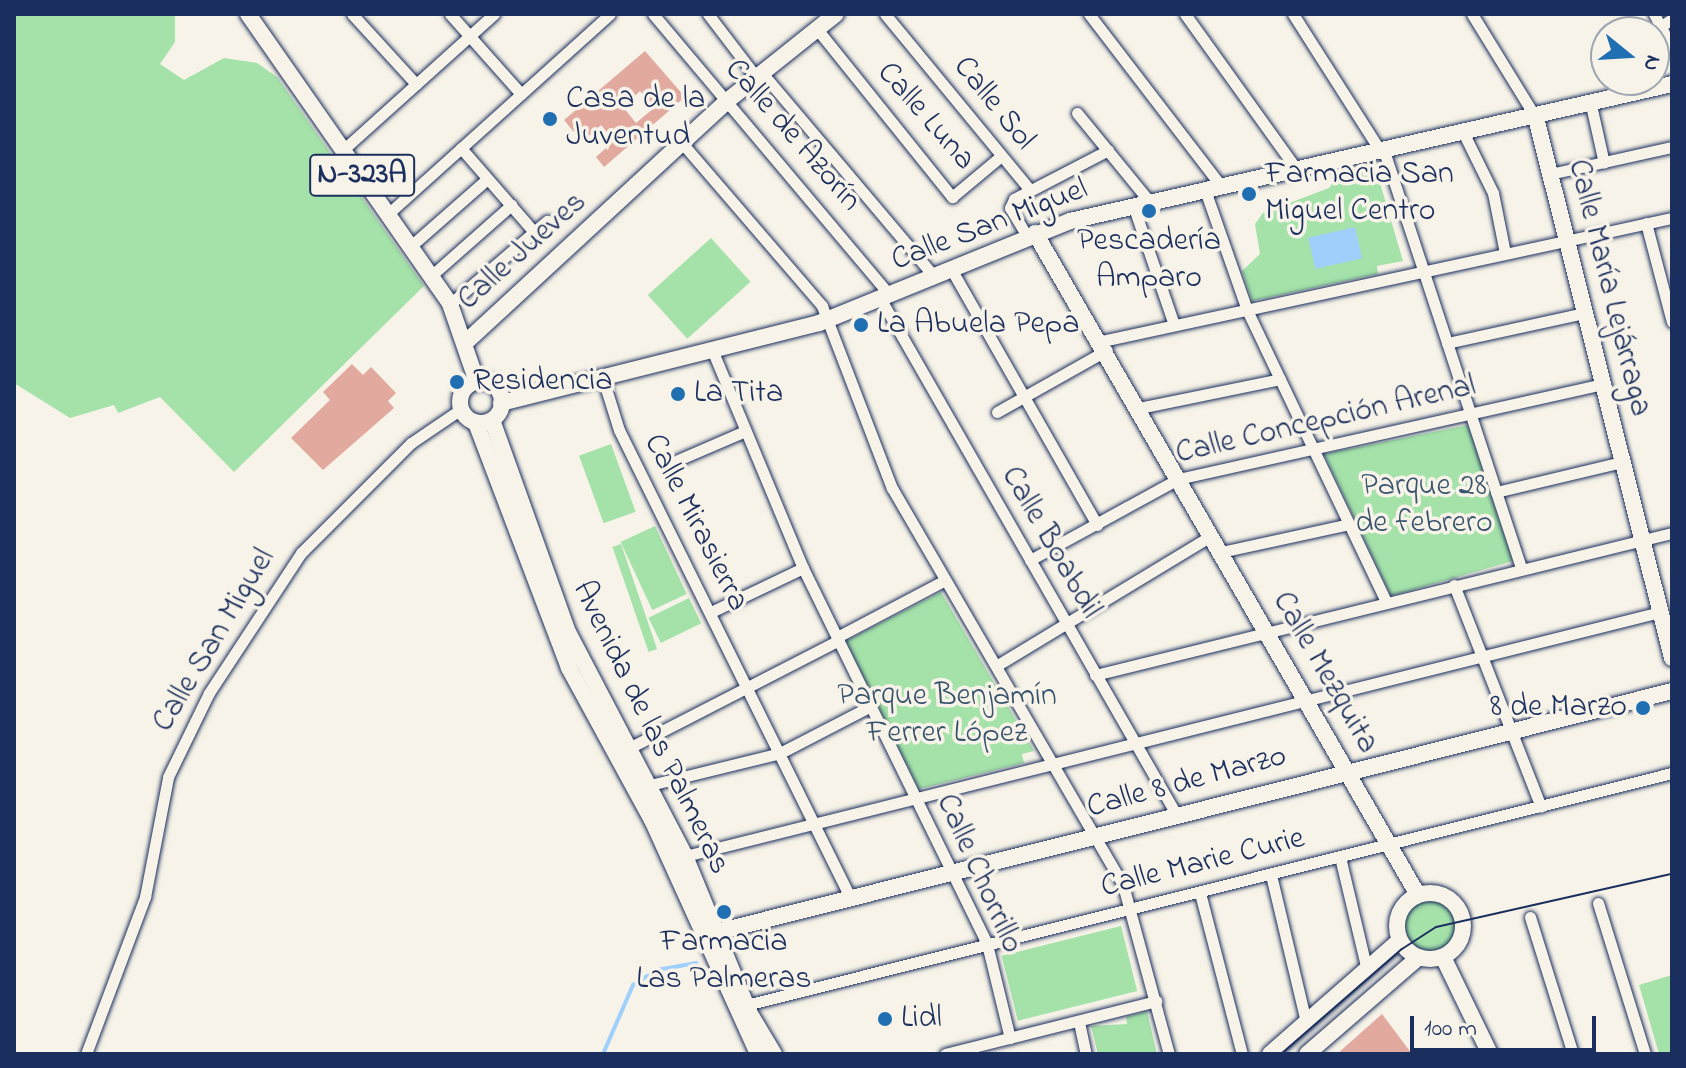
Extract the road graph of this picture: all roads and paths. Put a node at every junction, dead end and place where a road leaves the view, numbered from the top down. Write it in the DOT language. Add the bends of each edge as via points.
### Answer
graph roads {
  1 [pos="248,14"];
  2 [pos="352,14"];
  3 [pos="450,14"];
  4 [pos="494,14"];
  5 [pos="610,14"];
  6 [pos="653,14"];
  7 [pos="708,14"];
  8 [pos="836,14"];
  9 [pos="885,14"];
  10 [pos="1089,14"];
  11 [pos="1185,14"];
  12 [pos="1293,14"];
  13 [pos="1472,14"];
  14 [pos="817,29"];
  15 [pos="470,36"];
  16 [pos="760,76"];
  17 [pos="416,84"];
  18 [pos="521,94"];
  19 [pos="1616,96"];
  20 [pos="727,101"];
  21 [pos="1591,105"];
  22 [pos="1077,113"];
  23 [pos="1536,118"];
  24 [pos="1464,134"];
  25 [pos="682,143"];
  26 [pos="1672,147"];
  27 [pos="461,148"];
  28 [pos="344,149"];
  29 [pos="1108,150"];
  30 [pos="1382,151"];
  31 [pos="1001,156"];
  32 [pos="1604,163"];
  33 [pos="1297,170"];
  34 [pos="1550,174"];
  35 [pos="487,179"];
  36 [pos="1213,188"];
  37 [pos="1030,190"];
  38 [pos="1141,203"];
  39 [pos="511,205"];
  40 [pos="389,213"];
  41 [pos="1672,218"];
  42 [pos="547,221"];
  43 [pos="1646,223"];
  44 [pos="534,232"];
  45 [pos="1031,235"];
  46 [pos="1567,240"];
  47 [pos="412,245"];
  48 [pos="1505,253"];
  49 [pos="950,267"];
  50 [pos="1423,271"];
  51 [pos="432,275"];
  52 [pos="934,276"];
  53 [pos="884,296"];
  54 [pos="450,304"];
  55 [pos="1247,310"];
  56 [pos="1585,313"];
  57 [pos="828,318"];
  58 [pos="1672,322"];
  59 [pos="1174,325"];
  60 [pos="466,342"];
  61 [pos="1447,343"];
  62 [pos="1104,346"];
  63 [pos="713,352"];
  64 [pos="603,379"];
  65 [pos="1280,379"];
  66 [pos="477,382"];
  67 [pos="1603,384"];
  68 [pos="1023,397"];
  69 [pos="501,403"];
  70 [pos="1139,408"];
  71 [pos="461,409"];
  72 [pos="997,412"];
  73 [pos="1471,414"];
  74 [pos="484,421"];
  75 [pos="743,432"];
  76 [pos="1313,450"];
  77 [pos="678,460"];
  78 [pos="1622,462"];
  79 [pos="1178,479"];
  80 [pos="1496,492"];
  81 [pos="1349,524"];
  82 [pos="1097,525"];
  83 [pos="1672,533"];
  84 [pos="1211,536"];
  85 [pos="1643,540"];
  86 [pos="1221,552"];
  87 [pos="1030,560"];
  88 [pos="803,568"];
  89 [pos="1521,568"];
  90 [pos="945,580"];
  91 [pos="1454,585"];
  92 [pos="1386,602"];
  93 [pos="711,612"];
  94 [pos="1660,612"];
  95 [pos="1067,625"];
  96 [pos="1267,632"];
  97 [pos="838,638"];
  98 [pos="1483,656"];
  99 [pos="1672,658"];
  100 [pos="996,666"];
  101 [pos="1095,675"];
  102 [pos="747,687"];
  103 [pos="1672,691"];
  104 [pos="1307,700"];
  105 [pos="871,706"];
  106 [pos="1514,728"];
  107 [pos="1134,743"];
  108 [pos="629,748"];
  109 [pos="780,753"];
  110 [pos="1052,763"];
  111 [pos="1349,770"];
  112 [pos="1672,773"];
  113 [pos="650,785"];
  114 [pos="915,798"];
  115 [pos="1541,807"];
  116 [pos="1176,814"];
  117 [pos="815,824"];
  118 [pos="1095,836"];
  119 [pos="1389,845"];
  120 [pos="685,856"];
  121 [pos="1340,857"];
  122 [pos="951,871"];
  123 [pos="1271,875"];
  124 [pos="1200,893"];
  125 [pos="1418,895"];
  126 [pos="850,897"];
  127 [pos="1598,903"];
  128 [pos="1132,907"];
  129 [pos="1530,917"];
  130 [pos="717,932"];
  131 [pos="1399,941"];
  132 [pos="987,944"];
  133 [pos="1443,957"];
  134 [pos="1418,958"];
  135 [pos="1367,970"];
  136 [pos="1156,1001"];
  137 [pos="746,1005"];
  138 [pos="1079,1022"];
  139 [pos="1306,1022"];
  140 [pos="1010,1038"];
  141 [pos="86,1054"];
  142 [pos="758,1054"];
  143 [pos="774,1054"];
  144 [pos="945,1054"];
  145 [pos="1086,1054"];
  146 [pos="1169,1054"];
  147 [pos="1242,1054"];
  148 [pos="1270,1054"];
  149 [pos="1307,1054"];
  150 [pos="1490,1054"];
  151 [pos="1573,1054"];
  152 [pos="1645,1054"];
  1 -- 28 [label="street, N-323A"];
  2 -- 17 [label="street"];
  3 -- 15 [label="street"];
  4 -- 15 [label="street"];
  5 -- 18 [label="street"];
  6 -- 20 [label="street, Calle de Azorín"];
  7 -- 16 [label="street"];
  8 -- 14 [label="street, Calle Jueves"];
  9 -- 31 [label="street, Calle Sol"];
  10 -- 36 [label="street"];
  11 -- 33 [label="street"];
  12 -- 30 [label="street"];
  13 -- 23 [label="street"];
  14 -- 16 [label="street, Calle Jueves"];
  14 -- 31 [label="street, Calle Luna" via="952,197"];
  15 -- 17 [label="street"];
  15 -- 18 [label="street"];
  16 -- 20 [label="street, Calle Jueves"];
  16 -- 52 [label="street"];
  17 -- 28 [label="street"];
  18 -- 27 [label="street"];
  19 -- 21 [label="street, Calle San Miguel"];
  20 -- 25 [label="street, Calle Jueves"];
  20 -- 53 [label="street, Calle de Azorín"];
  21 -- 23 [label="street, Calle San Miguel"];
  21 -- 32 [label="street"];
  22 -- 29 [label="street"];
  23 -- 24 [label="street, Calle San Miguel"];
  23 -- 34 [label="street, Calle María Lejárraga"];
  24 -- 30 [label="street, Calle San Miguel"];
  24 -- 48 [label="street" via="1493,193"];
  25 -- 57 [label="street"];
  25 -- 60 [label="street, Calle Jueves"];
  26 -- 32 [label="street"];
  27 -- 35 [label="street"];
  27 -- 40 [label="street"];
  28 -- 40 [label="street, N-323A"];
  29 -- 37 [label="street, Calle Sol"];
  29 -- 38 [label="street"];
  30 -- 33 [label="street, Calle San Miguel"];
  30 -- 50 [label="street"];
  31 -- 37 [label="street, Calle Sol"];
  32 -- 34 [label="street"];
  33 -- 36 [label="street, Calle San Miguel"];
  34 -- 46 [label="street, Calle María Lejárraga"];
  35 -- 39 [label="street"];
  35 -- 47 [label="street"];
  36 -- 38 [label="street, Calle San Miguel"];
  36 -- 55 [label="street"];
  37 -- 45 [label="street, Calle Sol" via="1010,208"];
  38 -- 45 [label="street, Calle San Miguel"];
  38 -- 59 [label="street"];
  39 -- 44 [label="street"];
  39 -- 51 [label="street"];
  40 -- 47 [label="street, N-323A"];
  41 -- 43 [label="street"];
  42 -- 44 [label="street"];
  43 -- 46 [label="street"];
  43 -- 58 [label="street"];
  44 -- 54 [label="street"];
  45 -- 49 [label="street, Calle San Miguel"];
  45 -- 62 [label="street, Calle Mezquita"];
  46 -- 48 [label="street"];
  46 -- 56 [label="street, Calle María Lejárraga"];
  47 -- 51 [label="street, N-323A"];
  48 -- 50 [label="street"];
  49 -- 52 [label="street, Calle San Miguel"];
  49 -- 68 [label="street"];
  50 -- 55 [label="street"];
  50 -- 61 [label="street"];
  51 -- 54 [label="street, N-323A"];
  52 -- 53 [label="street, Calle San Miguel"];
  53 -- 57 [label="street, Calle San Miguel"];
  53 -- 87 [label="street, Calle Boabdil"];
  54 -- 60 [label="street, N-323A"];
  55 -- 59 [label="street"];
  55 -- 65 [label="street"];
  56 -- 61 [label="street"];
  56 -- 67 [label="street, Calle María Lejárraga"];
  57 -- 63 [label="street, Calle San Miguel"];
  57 -- 90 [label="street" via="892,488"];
  59 -- 62 [label="street"];
  60 -- 66 [label="street, N-323A"];
  61 -- 73 [label="street"];
  62 -- 68 [label="street"];
  62 -- 70 [label="street, Calle Mezquita"];
  63 -- 64 [label="street, Calle San Miguel"];
  63 -- 75 [label="street, Calle Chorrillo"];
  64 -- 69 [label="street, Calle San Miguel"];
  64 -- 93 [label="street, Calle Mirasierra" via="619,430"];
  65 -- 70 [label="street"];
  65 -- 76 [label="street"];
  66 -- 69 [label="street" via="493,386"];
  66 -- 71 [label="street" via="465,388"];
  67 -- 73 [label="street, Calle Concepción Arenal"];
  67 -- 78 [label="street, Calle María Lejárraga"];
  68 -- 72 [label="street"];
  68 -- 82 [label="street"];
  69 -- 74 [label="street"];
  70 -- 79 [label="street, Calle Mezquita"];
  71 -- 74 [label="street"];
  71 -- 141 [label="street, Calle San Miguel" via="411,443 301,553 209,693 168,777 149,884"];
  73 -- 76 [label="street, Calle Concepción Arenal"];
  73 -- 80 [label="street"];
  74 -- 108 [label="street, Avenida de las Palmeras" via="568,632"];
  74 -- 142 [label="street, Avenida de las Palmeras" via="569,668 652,820"];
  75 -- 77 [label="street"];
  75 -- 88 [label="street, Calle Chorrillo"];
  76 -- 79 [label="street, Calle Concepción Arenal"];
  76 -- 81 [label="street"];
  78 -- 80 [label="street"];
  78 -- 85 [label="street, Calle María Lejárraga"];
  79 -- 82 [label="street, Calle Concepción Arenal"];
  79 -- 84 [label="street, Calle Mezquita"];
  80 -- 89 [label="street"];
  81 -- 86 [label="street"];
  81 -- 92 [label="street"];
  82 -- 87 [label="street, Calle Concepción Arenal"];
  83 -- 85 [label="street"];
  84 -- 86 [label="street, Calle Mezquita"];
  84 -- 95 [label="street"];
  85 -- 89 [label="street"];
  85 -- 94 [label="street, Calle María Lejárraga"];
  86 -- 96 [label="street, Calle Mezquita"];
  87 -- 95 [label="street, Calle Boabdil"];
  88 -- 93 [label="street"];
  88 -- 97 [label="street, Calle Chorrillo"];
  89 -- 91 [label="street"];
  90 -- 97 [label="street"];
  90 -- 100 [label="street"];
  91 -- 92 [label="street"];
  91 -- 98 [label="street"];
  92 -- 96 [label="street"];
  93 -- 102 [label="street, Calle Mirasierra"];
  94 -- 98 [label="street"];
  94 -- 99 [label="street, Calle María Lejárraga"];
  95 -- 100 [label="street"];
  95 -- 101 [label="street, Calle Boabdil"];
  96 -- 101 [label="street"];
  96 -- 104 [label="street, Calle Mezquita"];
  97 -- 102 [label="street"];
  97 -- 105 [label="street, Calle Chorrillo"];
  98 -- 104 [label="street"];
  98 -- 106 [label="street"];
  100 -- 110 [label="street"];
  101 -- 107 [label="street, Calle Boabdil"];
  102 -- 108 [label="street"];
  102 -- 109 [label="street, Calle Mirasierra"];
  103 -- 106 [label="street, Calle 8 de Marzo"];
  104 -- 107 [label="street"];
  104 -- 111 [label="street, Calle Mezquita"];
  105 -- 109 [label="street"];
  105 -- 114 [label="street, Calle Chorrillo"];
  106 -- 111 [label="street, Calle 8 de Marzo"];
  106 -- 115 [label="street"];
  107 -- 110 [label="street"];
  107 -- 116 [label="street, Calle Boabdil"];
  108 -- 113 [label="street, Avenida de las Palmeras"];
  109 -- 113 [label="street"];
  109 -- 117 [label="street, Calle Mirasierra"];
  110 -- 114 [label="street"];
  110 -- 118 [label="street"];
  111 -- 116 [label="street, Calle 8 de Marzo"];
  111 -- 119 [label="street, Calle Mezquita"];
  112 -- 115 [label="street, Calle Marie Curie"];
  113 -- 120 [label="street, Avenida de las Palmeras"];
  114 -- 117 [label="street"];
  114 -- 122 [label="street, Calle Chorrillo"];
  115 -- 119 [label="street, Calle Marie Curie"];
  116 -- 118 [label="street, Calle 8 de Marzo"];
  117 -- 120 [label="street"];
  117 -- 126 [label="street, Calle Mirasierra"];
  118 -- 122 [label="street, Calle 8 de Marzo"];
  118 -- 128 [label="street"];
  119 -- 121 [label="street, Calle Marie Curie"];
  119 -- 125 [label="street, Calle Mezquita"];
  120 -- 130 [label="street, Avenida de las Palmeras"];
  121 -- 123 [label="street, Calle Marie Curie"];
  121 -- 135 [label="street"];
  122 -- 126 [label="street, Calle 8 de Marzo"];
  122 -- 132 [label="street, Calle Chorrillo"];
  123 -- 124 [label="street, Calle Marie Curie"];
  123 -- 139 [label="street"];
  124 -- 128 [label="street, Calle Marie Curie"];
  124 -- 147 [label="street"];
  125 -- 131 [label="street" via="1401,909"];
  125 -- 133 [label="street" via="1438,894 1459,910 1463,933"];
  126 -- 130 [label="street, Calle 8 de Marzo"];
  127 -- 152 [label="street"];
  128 -- 132 [label="street, Calle Marie Curie"];
  128 -- 136 [label="street"];
  129 -- 151 [label="street"];
  130 -- 137 [label="street, Avenida de las Palmeras"];
  131 -- 134 [label="street"];
  131 -- 135 [label="street"];
  132 -- 137 [label="street, Calle Marie Curie"];
  132 -- 140 [label="street, Calle Chorrillo"];
  133 -- 134 [label="street"];
  133 -- 150 [label="street"];
  134 -- 149 [label="street"];
  135 -- 139 [label="street"];
  136 -- 138 [label="street"];
  136 -- 146 [label="street"];
  137 -- 143 [label="street, Avenida de las Palmeras"];
  138 -- 140 [label="street"];
  138 -- 145 [label="street"];
  139 -- 148 [label="street"];
  140 -- 144 [label="street"];
}
